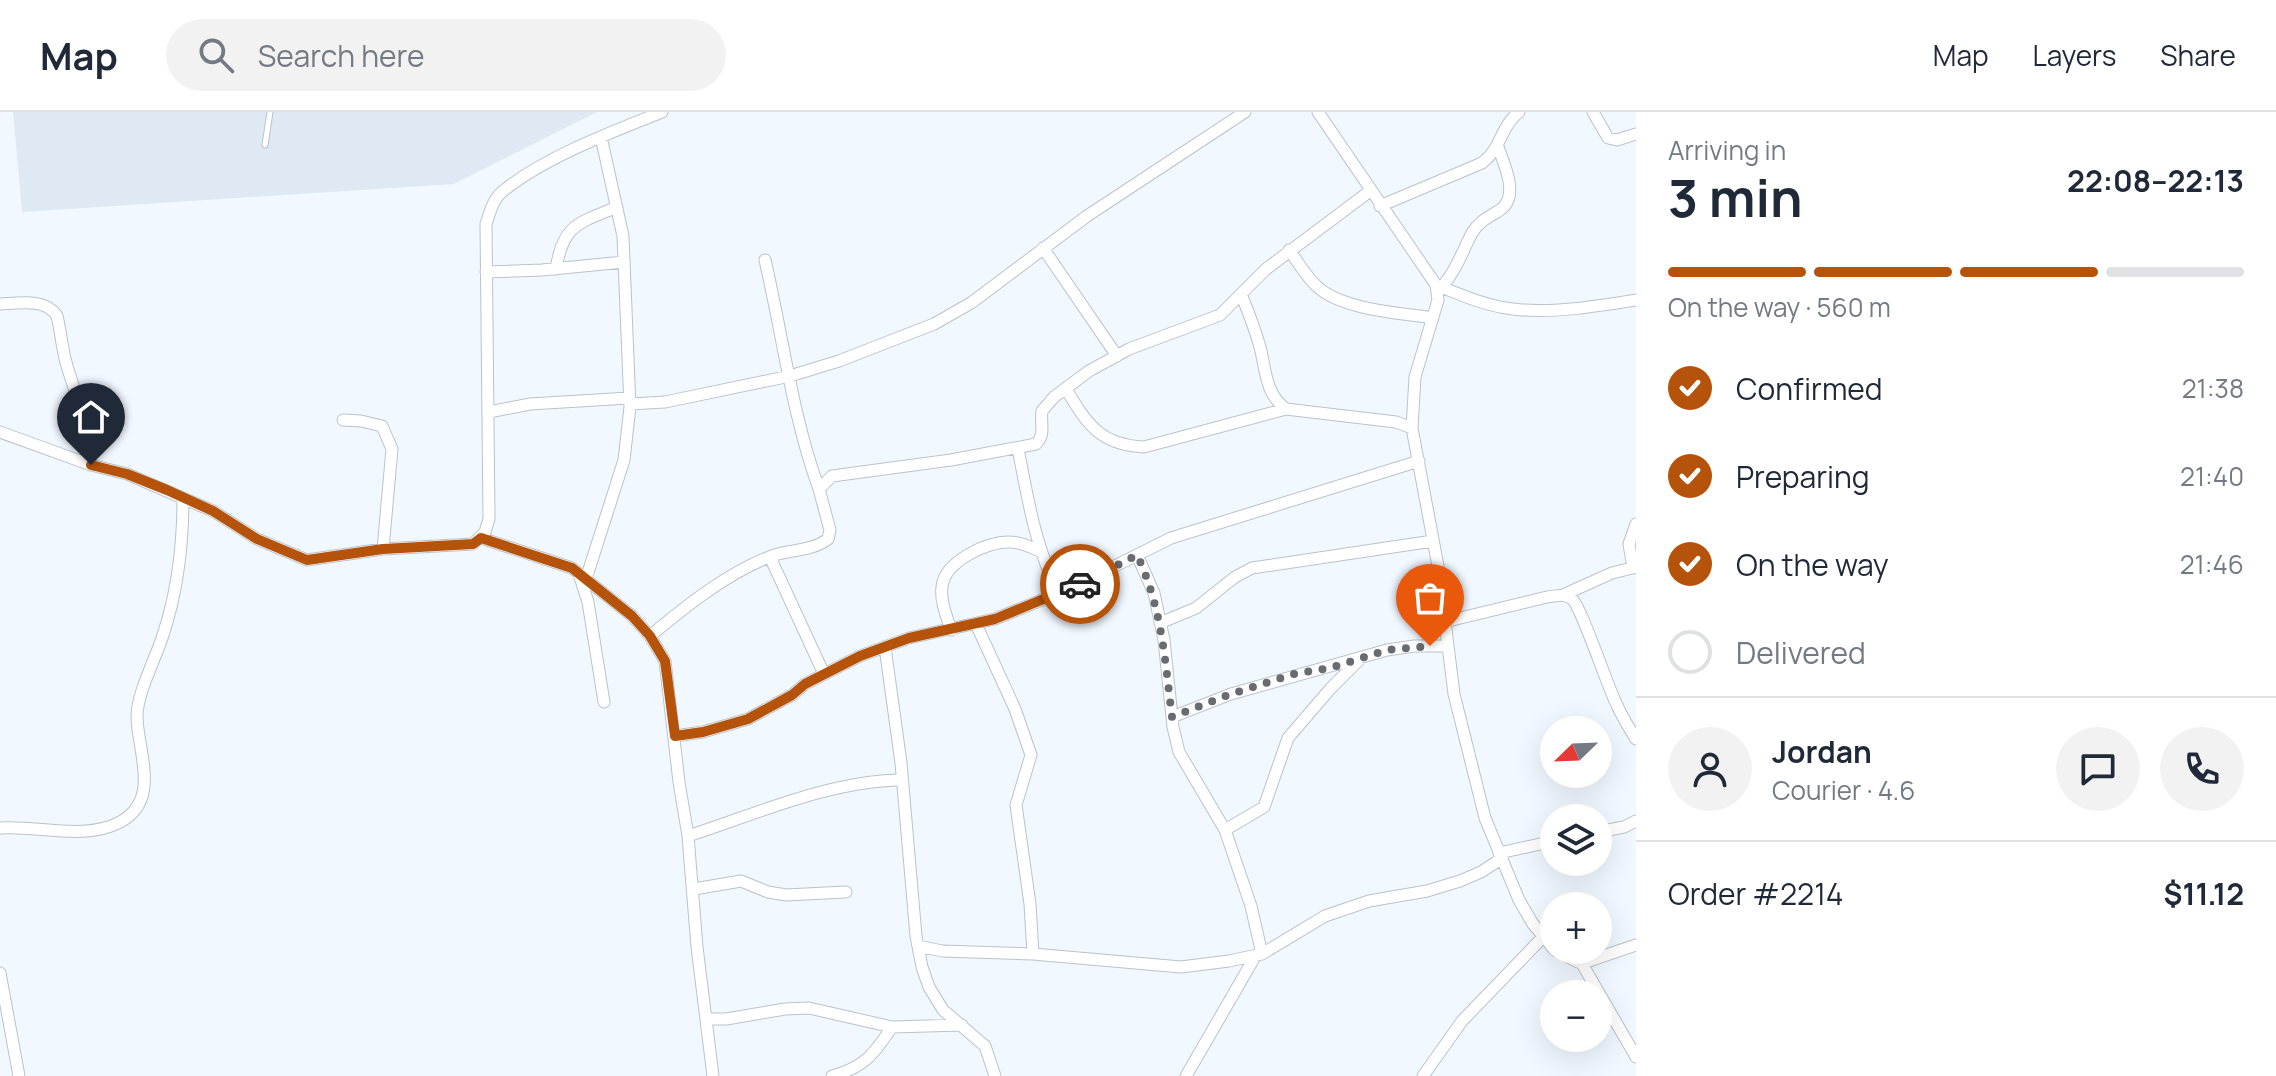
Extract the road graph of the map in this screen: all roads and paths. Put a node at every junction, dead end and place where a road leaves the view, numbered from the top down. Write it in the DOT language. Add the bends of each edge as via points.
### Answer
graph roads {
  1 [pos="270,112"];
  2 [pos="662,112"];
  3 [pos="1245,112"];
  4 [pos="1318,112"];
  5 [pos="1519,112"];
  6 [pos="1593,112"];
  7 [pos="1636,134"];
  8 [pos="601,137"];
  9 [pos="265,145"];
  10 [pos="1498,147"];
  11 [pos="1370,191"];
  12 [pos="1380,206"];
  13 [pos="617,207"];
  14 [pos="1043,248"];
  15 [pos="1289,250"];
  16 [pos="765,260"];
  17 [pos="624,262"];
  18 [pos="556,269"];
  19 [pos="486,272"];
  20 [pos="1439,286"];
  21 [pos="1241,294"];
  22 [pos="1636,300"];
  23 [pos="0,304"];
  24 [pos="1433,318"];
  25 [pos="1117,356"];
  26 [pos="790,376"];
  27 [pos="1066,389"];
  28 [pos="629,401"];
  29 [pos="1286,409"];
  30 [pos="489,412"];
  31 [pos="343,420"];
  32 [pos="1412,428"];
  33 [pos="0,432"];
  34 [pos="1018,449"];
  35 [pos="1419,461"];
  36 [pos="91,465"];
  37 [pos="819,489"];
  38 [pos="183,498"];
  39 [pos="1636,524"];
  40 [pos="481,538"];
  41 [pos="1433,541"];
  42 [pos="383,549"];
  43 [pos="1040,551"];
  44 [pos="1137,555"];
  45 [pos="770,557"];
  46 [pos="1634,568"];
  47 [pos="582,576"];
  48 [pos="1059,594"];
  49 [pos="1563,595"];
  50 [pos="1444,622"];
  51 [pos="1160,623"];
  52 [pos="976,624"];
  53 [pos="951,630"];
  54 [pos="650,636"];
  55 [pos="1446,646"];
  56 [pos="885,647"];
  57 [pos="1363,657"];
  58 [pos="824,674"];
  59 [pos="604,702"];
  60 [pos="1172,717"];
  61 [pos="675,736"];
  62 [pos="1636,739"];
  63 [pos="901,780"];
  64 [pos="1636,821"];
  65 [pos="0,828"];
  66 [pos="1612,829"];
  67 [pos="1225,830"];
  68 [pos="688,836"];
  69 [pos="1540,845"];
  70 [pos="1500,856"];
  71 [pos="694,889"];
  72 [pos="846,892"];
  73 [pos="1540,932"];
  74 [pos="1540,940"];
  75 [pos="1636,945"];
  76 [pos="918,946"];
  77 [pos="1033,954"];
  78 [pos="1259,954"];
  79 [pos="1612,954"];
  80 [pos="1582,964"];
  81 [pos="0,973"];
  82 [pos="706,1019"];
  83 [pos="962,1025"];
  84 [pos="892,1027"];
  85 [pos="1636,1057"];
  86 [pos="19,1076"];
  87 [pos="713,1076"];
  88 [pos="832,1076"];
  89 [pos="995,1076"];
  90 [pos="1186,1076"];
  91 [pos="1423,1076"];
  1 -- 9 [label="lane"];
  2 -- 8 [label="street"];
  3 -- 14 [label="street"];
  4 -- 11 [label="street"];
  5 -- 10 [label="street"];
  6 -- 7 [label="street" via="1608,138"];
  8 -- 13 [label="street"];
  8 -- 19 [label="street" via="501,192 486,224"];
  10 -- 12 [label="street" via="1482,163"];
  10 -- 20 [label="street" via="1509,176 1509,198 1473,232 1457,268"];
  11 -- 12 [label="street"];
  11 -- 15 [label="street"];
  12 -- 20 [label="street"];
  13 -- 17 [label="street"];
  13 -- 18 [label="street" via="575,225 559,250"];
  14 -- 25 [label="street"];
  14 -- 26 [label="street" via="934,324"];
  15 -- 21 [label="street"];
  15 -- 24 [label="street" via="1309,278 1336,299"];
  16 -- 26 [label="street"];
  17 -- 18 [label="street"];
  17 -- 28 [label="street"];
  18 -- 19 [label="street"];
  19 -- 30 [label="street"];
  20 -- 22 [label="street" via="1515,310"];
  20 -- 24 [label="street"];
  21 -- 25 [label="street" via="1220,315"];
  21 -- 29 [label="street" via="1261,348 1268,388"];
  23 -- 36 [label="street" via="40,304 57,316"];
  24 -- 32 [label="street" via="1415,377"];
  25 -- 27 [label="street"];
  26 -- 28 [label="street" via="665,402"];
  26 -- 37 [label="street"];
  27 -- 29 [label="street" via="1084,419 1122,446 1144,447"];
  27 -- 34 [label="street" via="1042,411 1041,439"];
  28 -- 30 [label="street" via="530,404"];
  28 -- 47 [label="street" via="624,460"];
  29 -- 32 [label="street"];
  30 -- 40 [label="street" via="489,519"];
  31 -- 42 [label="street" via="382,426 389,439"];
  32 -- 35 [label="street"];
  33 -- 36 [label="street"];
  34 -- 37 [label="street" via="832,476"];
  34 -- 43 [label="street"];
  35 -- 41 [label="street"];
  35 -- 44 [label="street" via="1183,534"];
  36 -- 38 [label="street"];
  37 -- 45 [label="street" via="828,539 813,548"];
  38 -- 42 [label="street" via="307,560"];
  38 -- 65 [label="street" via="179,573 136,714 146,769 142,797 121,822 106,826"];
  39 -- 46 [label="street" via="1629,544"];
  40 -- 42 [label="street" via="473,544"];
  40 -- 47 [label="street"];
  41 -- 50 [label="street"];
  41 -- 51 [label="street" via="1252,568 1196,608"];
  43 -- 48 [label="street"];
  43 -- 53 [label="street" via="1009,541 990,545 951,568 942,584 942,598"];
  44 -- 48 [label="street"];
  44 -- 51 [label="street"];
  45 -- 54 [label="street" via="685,607"];
  45 -- 58 [label="street"];
  46 -- 49 [label="street"];
  47 -- 54 [label="street"];
  47 -- 59 [label="street"];
  48 -- 52 [label="street"];
  49 -- 50 [label="street"];
  49 -- 62 [label="street" via="1579,609 1618,709"];
  50 -- 55 [label="street"];
  51 -- 60 [label="street"];
  52 -- 53 [label="street"];
  52 -- 77 [label="street" via="1031,755 1016,805"];
  53 -- 56 [label="street"];
  54 -- 61 [label="street" via="665,661"];
  55 -- 57 [label="street" via="1414,646"];
  55 -- 70 [label="street" via="1465,745"];
  56 -- 58 [label="street"];
  56 -- 63 [label="street"];
  57 -- 60 [label="street" via="1231,694"];
  57 -- 67 [label="street" via="1288,738 1264,807"];
  58 -- 61 [label="street" via="748,719"];
  60 -- 67 [label="street" via="1179,752"];
  61 -- 68 [label="street"];
  63 -- 68 [label="street" via="835,790"];
  63 -- 76 [label="street"];
  64 -- 66 [label="street"];
  67 -- 78 [label="street" via="1251,906"];
  68 -- 71 [label="street"];
  69 -- 70 [label="street"];
  70 -- 73 [label="street"];
  70 -- 78 [label="street" via="1460,881 1325,916"];
  71 -- 72 [label="street" via="741,881 786,895"];
  71 -- 82 [label="street"];
  74 -- 91 [label="street" via="1462,1021"];
  75 -- 79 [label="street"];
  76 -- 77 [label="street"];
  76 -- 83 [label="street" via="929,987 943,1010"];
  77 -- 78 [label="street" via="1181,967"];
  78 -- 90 [label="street"];
  80 -- 85 [label="street"];
  81 -- 86 [label="street"];
  82 -- 84 [label="street" via="809,1008"];
  82 -- 87 [label="street"];
  83 -- 84 [label="street"];
  83 -- 89 [label="street" via="985,1046"];
  84 -- 88 [label="street" via="875,1054"];
}
